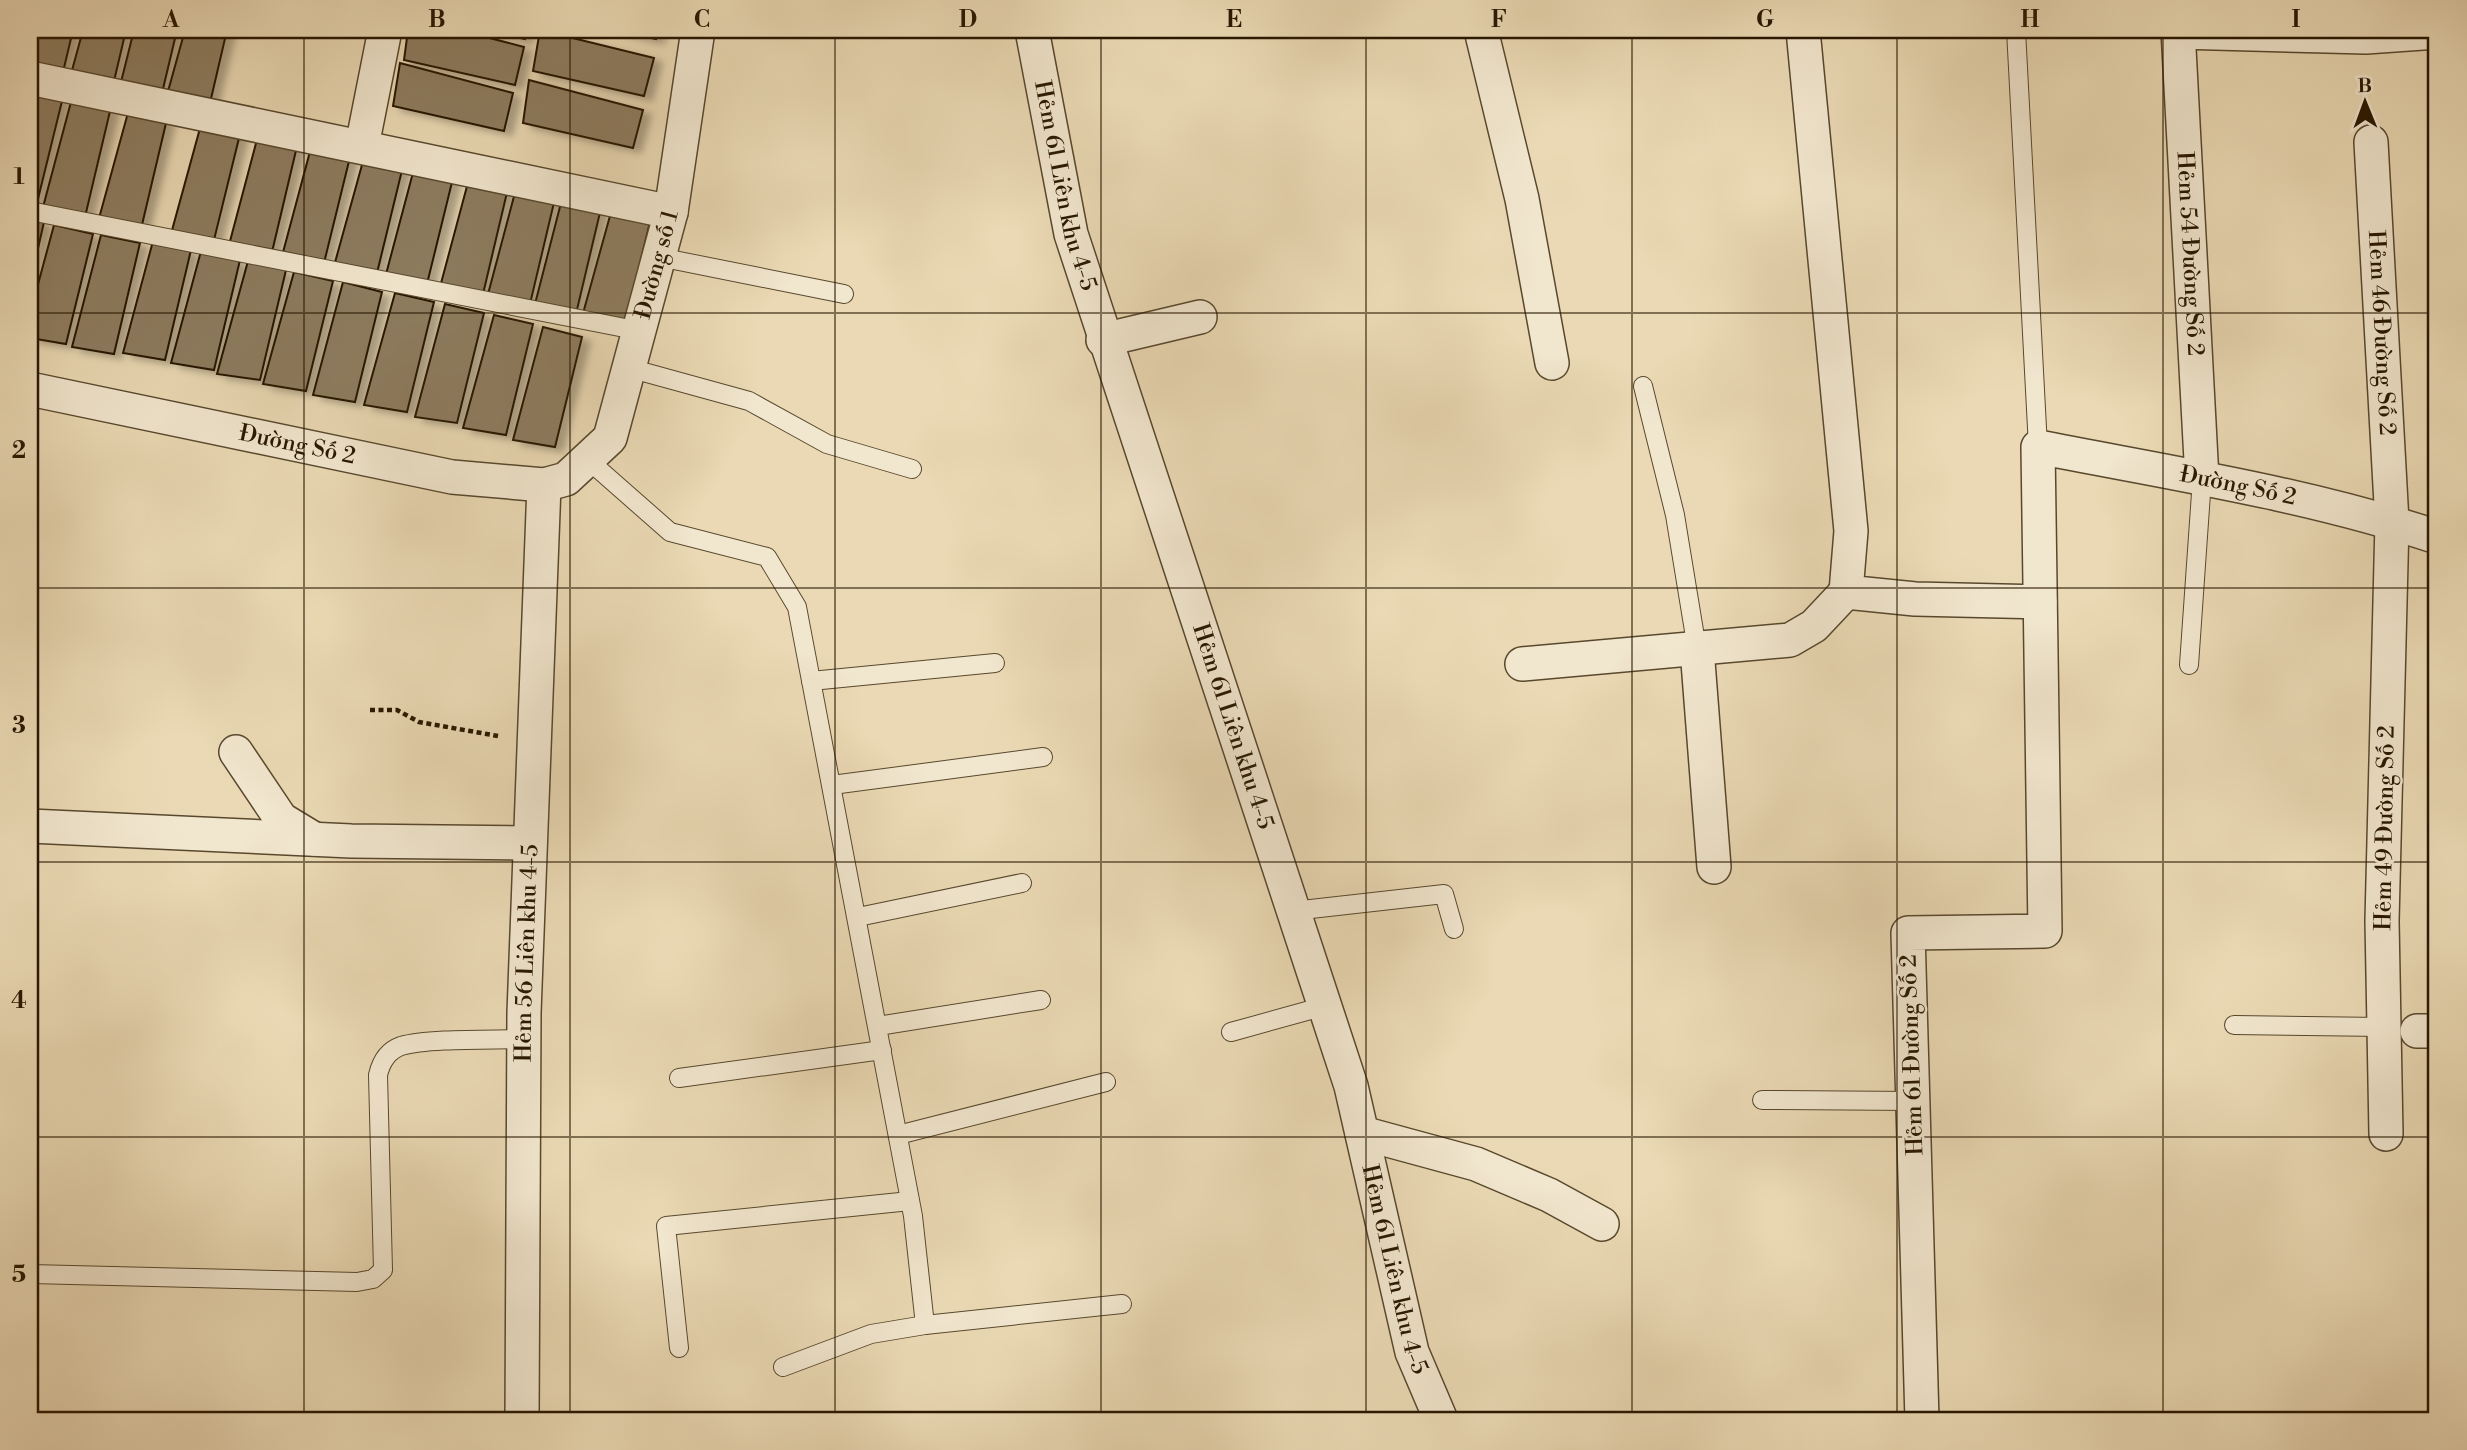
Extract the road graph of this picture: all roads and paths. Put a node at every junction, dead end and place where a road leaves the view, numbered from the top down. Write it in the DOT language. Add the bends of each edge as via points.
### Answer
graph roads {
  1 [pos="385,30"];
  2 [pos="698,30"];
  3 [pos="1032,30"];
  4 [pos="1481,30"];
  5 [pos="1803,30"];
  6 [pos="2016,30"];
  7 [pos="2178,31"];
  8 [pos="2437,32"];
  9 [pos="30,78"];
  10 [pos="2371,142"];
  11 [pos="362,146"];
  12 [pos="30,212"];
  13 [pos="671,212"];
  14 [pos="659,257"];
  15 [pos="844,294"];
  16 [pos="1200,317"];
  17 [pos="640,331"];
  18 [pos="1103,340"];
  19 [pos="1552,363"];
  20 [pos="629,368"];
  21 [pos="1643,386"];
  22 [pos="30,389"];
  23 [pos="2038,447"];
  24 [pos="912,469"];
  25 [pos="566,474"];
  26 [pos="2202,479"];
  27 [pos="2392,522"];
  28 [pos="2437,537"];
  29 [pos="1846,592"];
  30 [pos="2040,602"];
  31 [pos="1697,649"];
  32 [pos="995,663"];
  33 [pos="1522,664"];
  34 [pos="2189,665"];
  35 [pos="811,681"];
  36 [pos="370,710"];
  37 [pos="535,735"];
  38 [pos="236,752"];
  39 [pos="1043,757"];
  40 [pos="832,785"];
  41 [pos="30,826"];
  42 [pos="313,839"];
  43 [pos="530,843"];
  44 [pos="1714,867"];
  45 [pos="1022,883"];
  46 [pos="1293,911"];
  47 [pos="858,917"];
  48 [pos="1454,929"];
  49 [pos="1041,1000"];
  50 [pos="1325,1006"];
  51 [pos="2234,1025"];
  52 [pos="877,1026"];
  53 [pos="2383,1027"];
  54 [pos="1231,1032"];
  55 [pos="523,1039"];
  56 [pos="882,1050"];
  57 [pos="679,1079"];
  58 [pos="1106,1082"];
  59 [pos="1762,1100"];
  60 [pos="1913,1101"];
  61 [pos="1362,1133"];
  62 [pos="2386,1134"];
  63 [pos="898,1135"];
  64 [pos="910,1201"];
  65 [pos="1602,1224"];
  66 [pos="30,1275"];
  67 [pos="1122,1304"];
  68 [pos="925,1325"];
  69 [pos="679,1348"];
  70 [pos="783,1367"];
  71 [pos="522,1420"];
  72 [pos="1441,1420"];
  73 [pos="1922,1420"];
  1 -- 11 [label="street"];
  2 -- 13 [label="street, Đường số 1"];
  3 -- 18 [label="street, Hẻm 61 Liên khu 4-5" via="1071,234"];
  4 -- 19 [label="street" via="1522,199"];
  5 -- 29 [label="street" via="1851,531"];
  6 -- 23 [label="lane"];
  7 -- 8 [label="street" via="2366,37"];
  7 -- 26 [label="street, Hẻm 54 Đường Số 2"];
  9 -- 11 [label="street"];
  10 -- 27 [label="street, Hẻm 46 Đường Số 2"];
  11 -- 13 [label="street"];
  12 -- 17 [label="lane"];
  13 -- 14 [label="street, Đường số 1"];
  14 -- 15 [label="lane"];
  14 -- 17 [label="street, Đường số 1"];
  16 -- 18 [label="street"];
  17 -- 20 [label="street, Đường số 1"];
  18 -- 46 [label="street, Hẻm 61 Liên khu 4-5"];
  20 -- 24 [label="lane" via="749,401 827,443"];
  20 -- 25 [label="street, Đường số 1" via="610,438"];
  21 -- 31 [label="lane" via="1675,515"];
  22 -- 25 [label="street, Đường Số 2" via="453,477"];
  23 -- 26 [label="street, Đường Số 2"];
  23 -- 30 [label="street, Hẻm 61 Đường Số 2"];
  25 -- 35 [label="lane" via="670,532 767,557 797,607"];
  25 -- 37 [label="street, Hẻm 56 Liên khu 4-5"];
  26 -- 27 [label="street, Đường Số 2"];
  26 -- 34 [label="lane"];
  27 -- 28 [label="street, Đường Số 2"];
  27 -- 53 [label="street, Hẻm 49 Đường Số 2"];
  29 -- 30 [label="street"];
  29 -- 31 [label="street" via="1814,626 1790,640"];
  30 -- 60 [label="street, Hẻm 61 Đường Số 2" via="2045,931 1908,933"];
  31 -- 33 [label="street"];
  31 -- 44 [label="street"];
  32 -- 35 [label="lane"];
  35 -- 40 [label="lane"];
  36 -- 37 [label="path" via="397,710 419,722 494,737"];
  37 -- 43 [label="street, Hẻm 56 Liên khu 4-5"];
  38 -- 42 [label="street" via="281,820"];
  39 -- 40 [label="lane"];
  40 -- 47 [label="lane"];
  41 -- 42 [label="street"];
  42 -- 43 [label="street"];
  43 -- 55 [label="street, Hẻm 56 Liên khu 4-5"];
  45 -- 47 [label="lane"];
  46 -- 48 [label="lane" via="1444,894"];
  46 -- 50 [label="street, Hẻm 61 Liên khu 4-5"];
  47 -- 52 [label="lane"];
  49 -- 52 [label="lane"];
  50 -- 54 [label="lane"];
  50 -- 61 [label="street, Hẻm 61 Liên khu 4-5"];
  51 -- 53 [label="lane"];
  52 -- 56 [label="lane"];
  53 -- 62 [label="street, Hẻm 49 Đường Số 2"];
  55 -- 66 [label="lane" via="417,1044 399,1047 382,1060 378,1075 383,1270 373,1279"];
  55 -- 71 [label="street, Hẻm 56 Liên khu 4-5"];
  56 -- 57 [label="lane"];
  56 -- 63 [label="lane"];
  58 -- 63 [label="lane"];
  59 -- 60 [label="lane"];
  60 -- 73 [label="street, Hẻm 61 Đường Số 2"];
  61 -- 65 [label="street" via="1476,1164"];
  61 -- 72 [label="street, Hẻm 61 Liên khu 4-5" via="1412,1352"];
  63 -- 64 [label="lane"];
  64 -- 68 [label="lane"];
  64 -- 69 [label="lane" via="666,1226"];
  67 -- 68 [label="lane"];
  68 -- 70 [label="lane" via="871,1334"];
}
